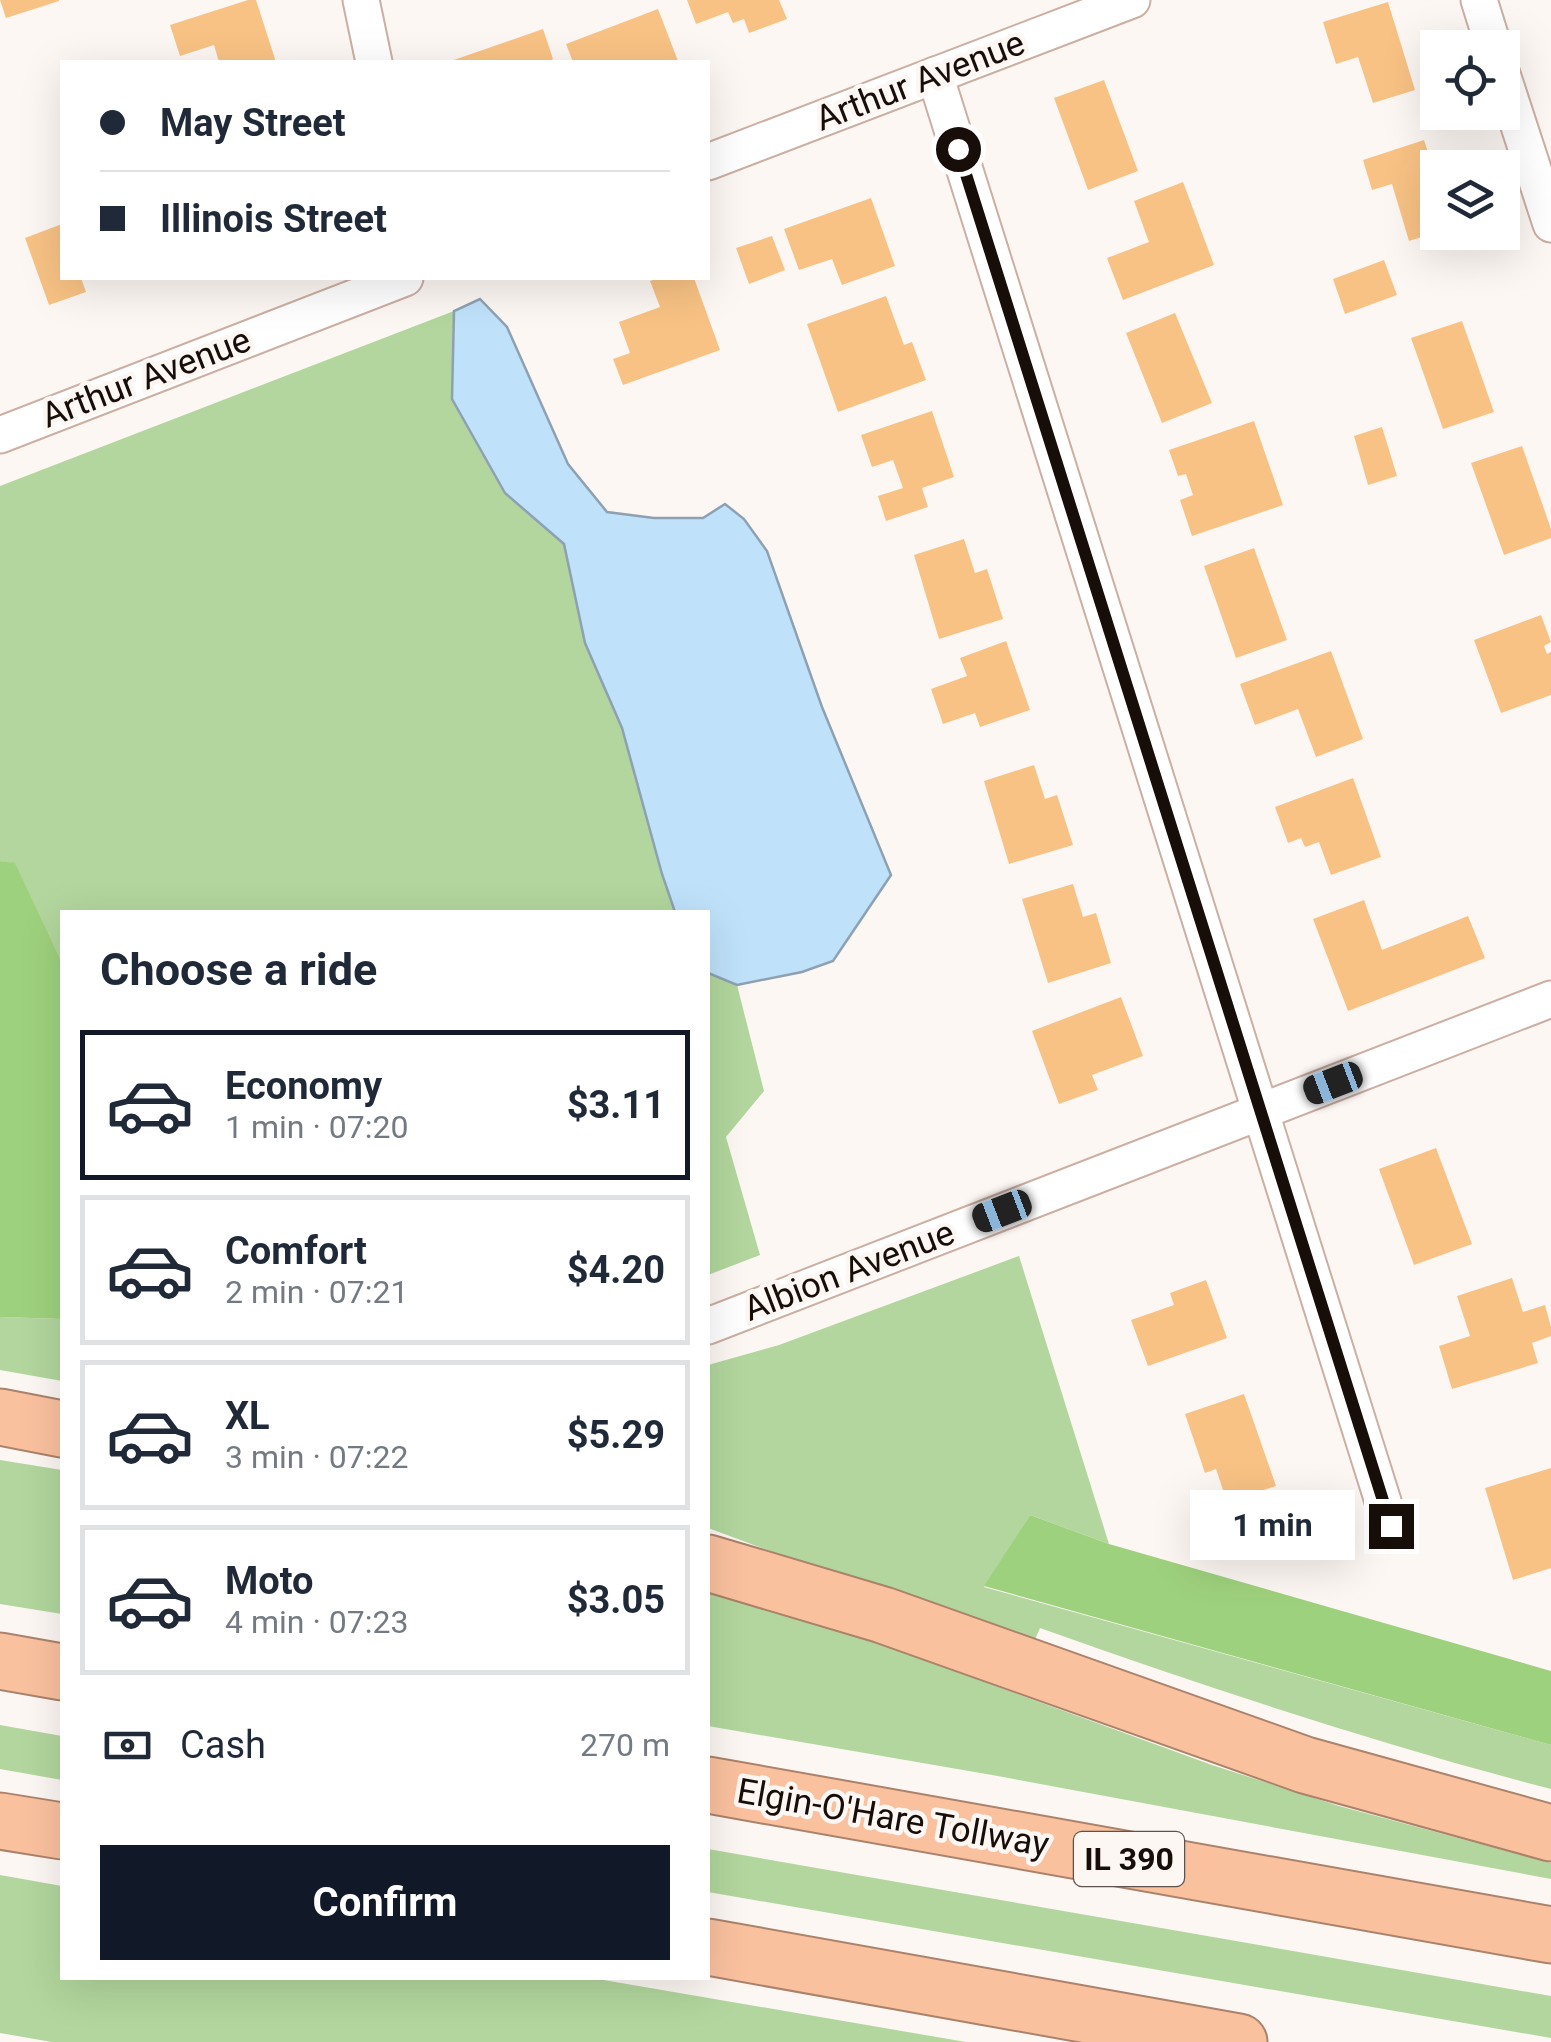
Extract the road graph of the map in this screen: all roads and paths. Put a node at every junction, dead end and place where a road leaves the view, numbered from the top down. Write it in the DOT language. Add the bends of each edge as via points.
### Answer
graph roads {
  1 [pos="361,0"];
  2 [pos="1132,0"];
  3 [pos="1478,0"];
  4 [pos="1488,30"];
  5 [pos="374,60"];
  6 [pos="935,75"];
  7 [pos="1520,129"];
  8 [pos="710,161"];
  9 [pos="1551,224"];
  10 [pos="400,280"];
  11 [pos="0,435"];
  12 [pos="1551,1000"];
  13 [pos="1260,1110"];
  14 [pos="710,1325"];
  15 [pos="0,1417"];
  16 [pos="60,1429"];
  17 [pos="1391,1526"];
  18 [pos="710,1563"];
  19 [pos="0,1661"];
  20 [pos="60,1672"];
  21 [pos="710,1785"];
  22 [pos="0,1820"];
  23 [pos="60,1831"];
  24 [pos="1551,1833"];
  25 [pos="1551,1935"];
  26 [pos="710,1946"];
  27 [pos="1238,2042"];
  1 -- 5 [label="street"];
  2 -- 6 [label="street, Arthur Avenue"];
  3 -- 4 [label="street"];
  6 -- 8 [label="street, Arthur Avenue"];
  6 -- 13 [label="street"];
  7 -- 9 [label="street"];
  10 -- 11 [label="street, Arthur Avenue"];
  12 -- 13 [label="street, Albion Avenue"];
  13 -- 14 [label="street, Albion Avenue"];
  13 -- 17 [label="street"];
  15 -- 16 [label="highway"];
  18 -- 24 [label="highway" via="883,1615 1305,1765"];
  19 -- 20 [label="highway"];
  21 -- 25 [label="highway, Elgin-O'Hare Tollway / IL 390"];
  22 -- 23 [label="highway"];
  26 -- 27 [label="highway"];
}
